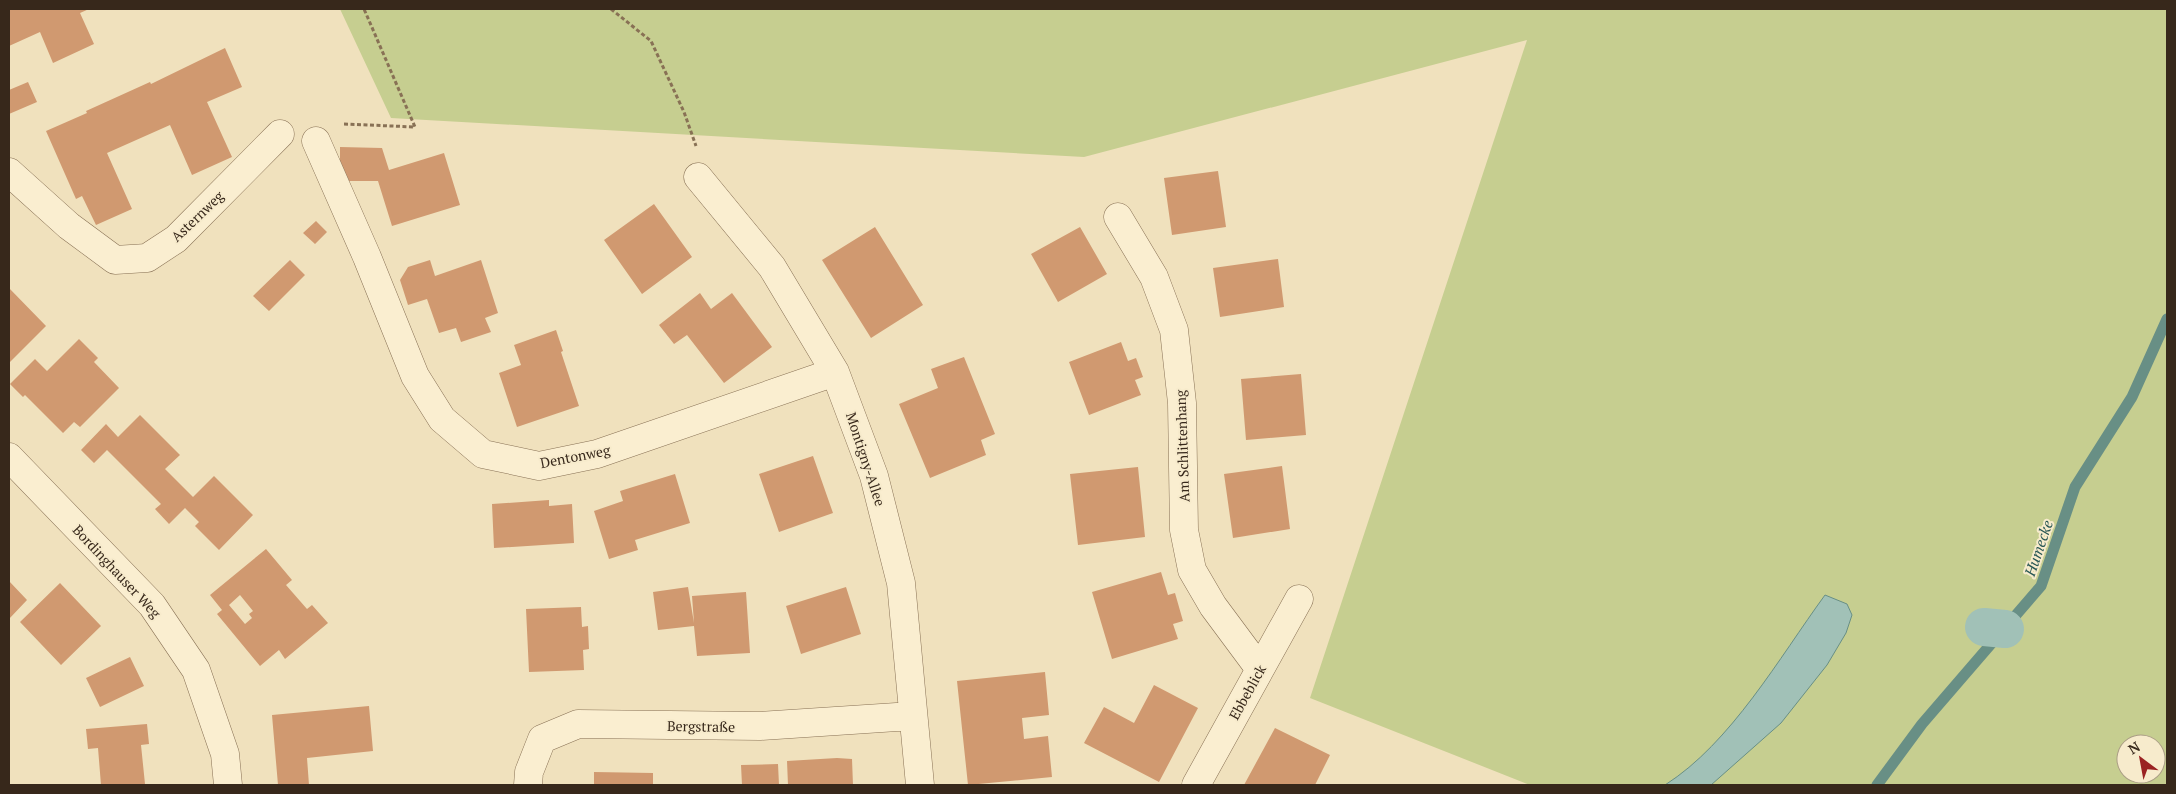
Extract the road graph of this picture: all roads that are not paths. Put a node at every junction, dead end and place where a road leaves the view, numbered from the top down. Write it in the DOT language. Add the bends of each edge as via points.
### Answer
graph roads {
  1 [pos="280,134"];
  2 [pos="316,140"];
  3 [pos="9,172"];
  4 [pos="698,176"];
  5 [pos="1118,217"];
  6 [pos="835,372"];
  7 [pos="9,457"];
  8 [pos="1299,599"];
  9 [pos="1259,668"];
  10 [pos="912,716"];
  11 [pos="228,785"];
  12 [pos="528,785"];
  13 [pos="920,785"];
  14 [pos="1196,785"];
  1 -- 3 [label="street, Asternweg" via="176,239 147,258 115,260 69,226"];
  2 -- 6 [label="street, Dentonweg" via="416,376 442,419 483,454 539,466 597,454"];
  4 -- 6 [label="street, Montigny-Allee" via="772,267"];
  5 -- 9 [label="street, Am Schlittenhang" via="1154,277 1174,330 1182,403 1184,530 1192,570 1213,606"];
  6 -- 10 [label="street, Montigny-Allee" via="874,476 901,583"];
  7 -- 11 [label="street, Bordinghauser Weg" via="152,605 191,662 225,754"];
  8 -- 9 [label="street, Ebbeblick"];
  9 -- 14 [label="street, Ebbeblick"];
  10 -- 12 [label="street, Bergstraße" via="760,726 578,724 542,739 529,772"];
  10 -- 13 [label="street, Montigny-Allee"];
}
